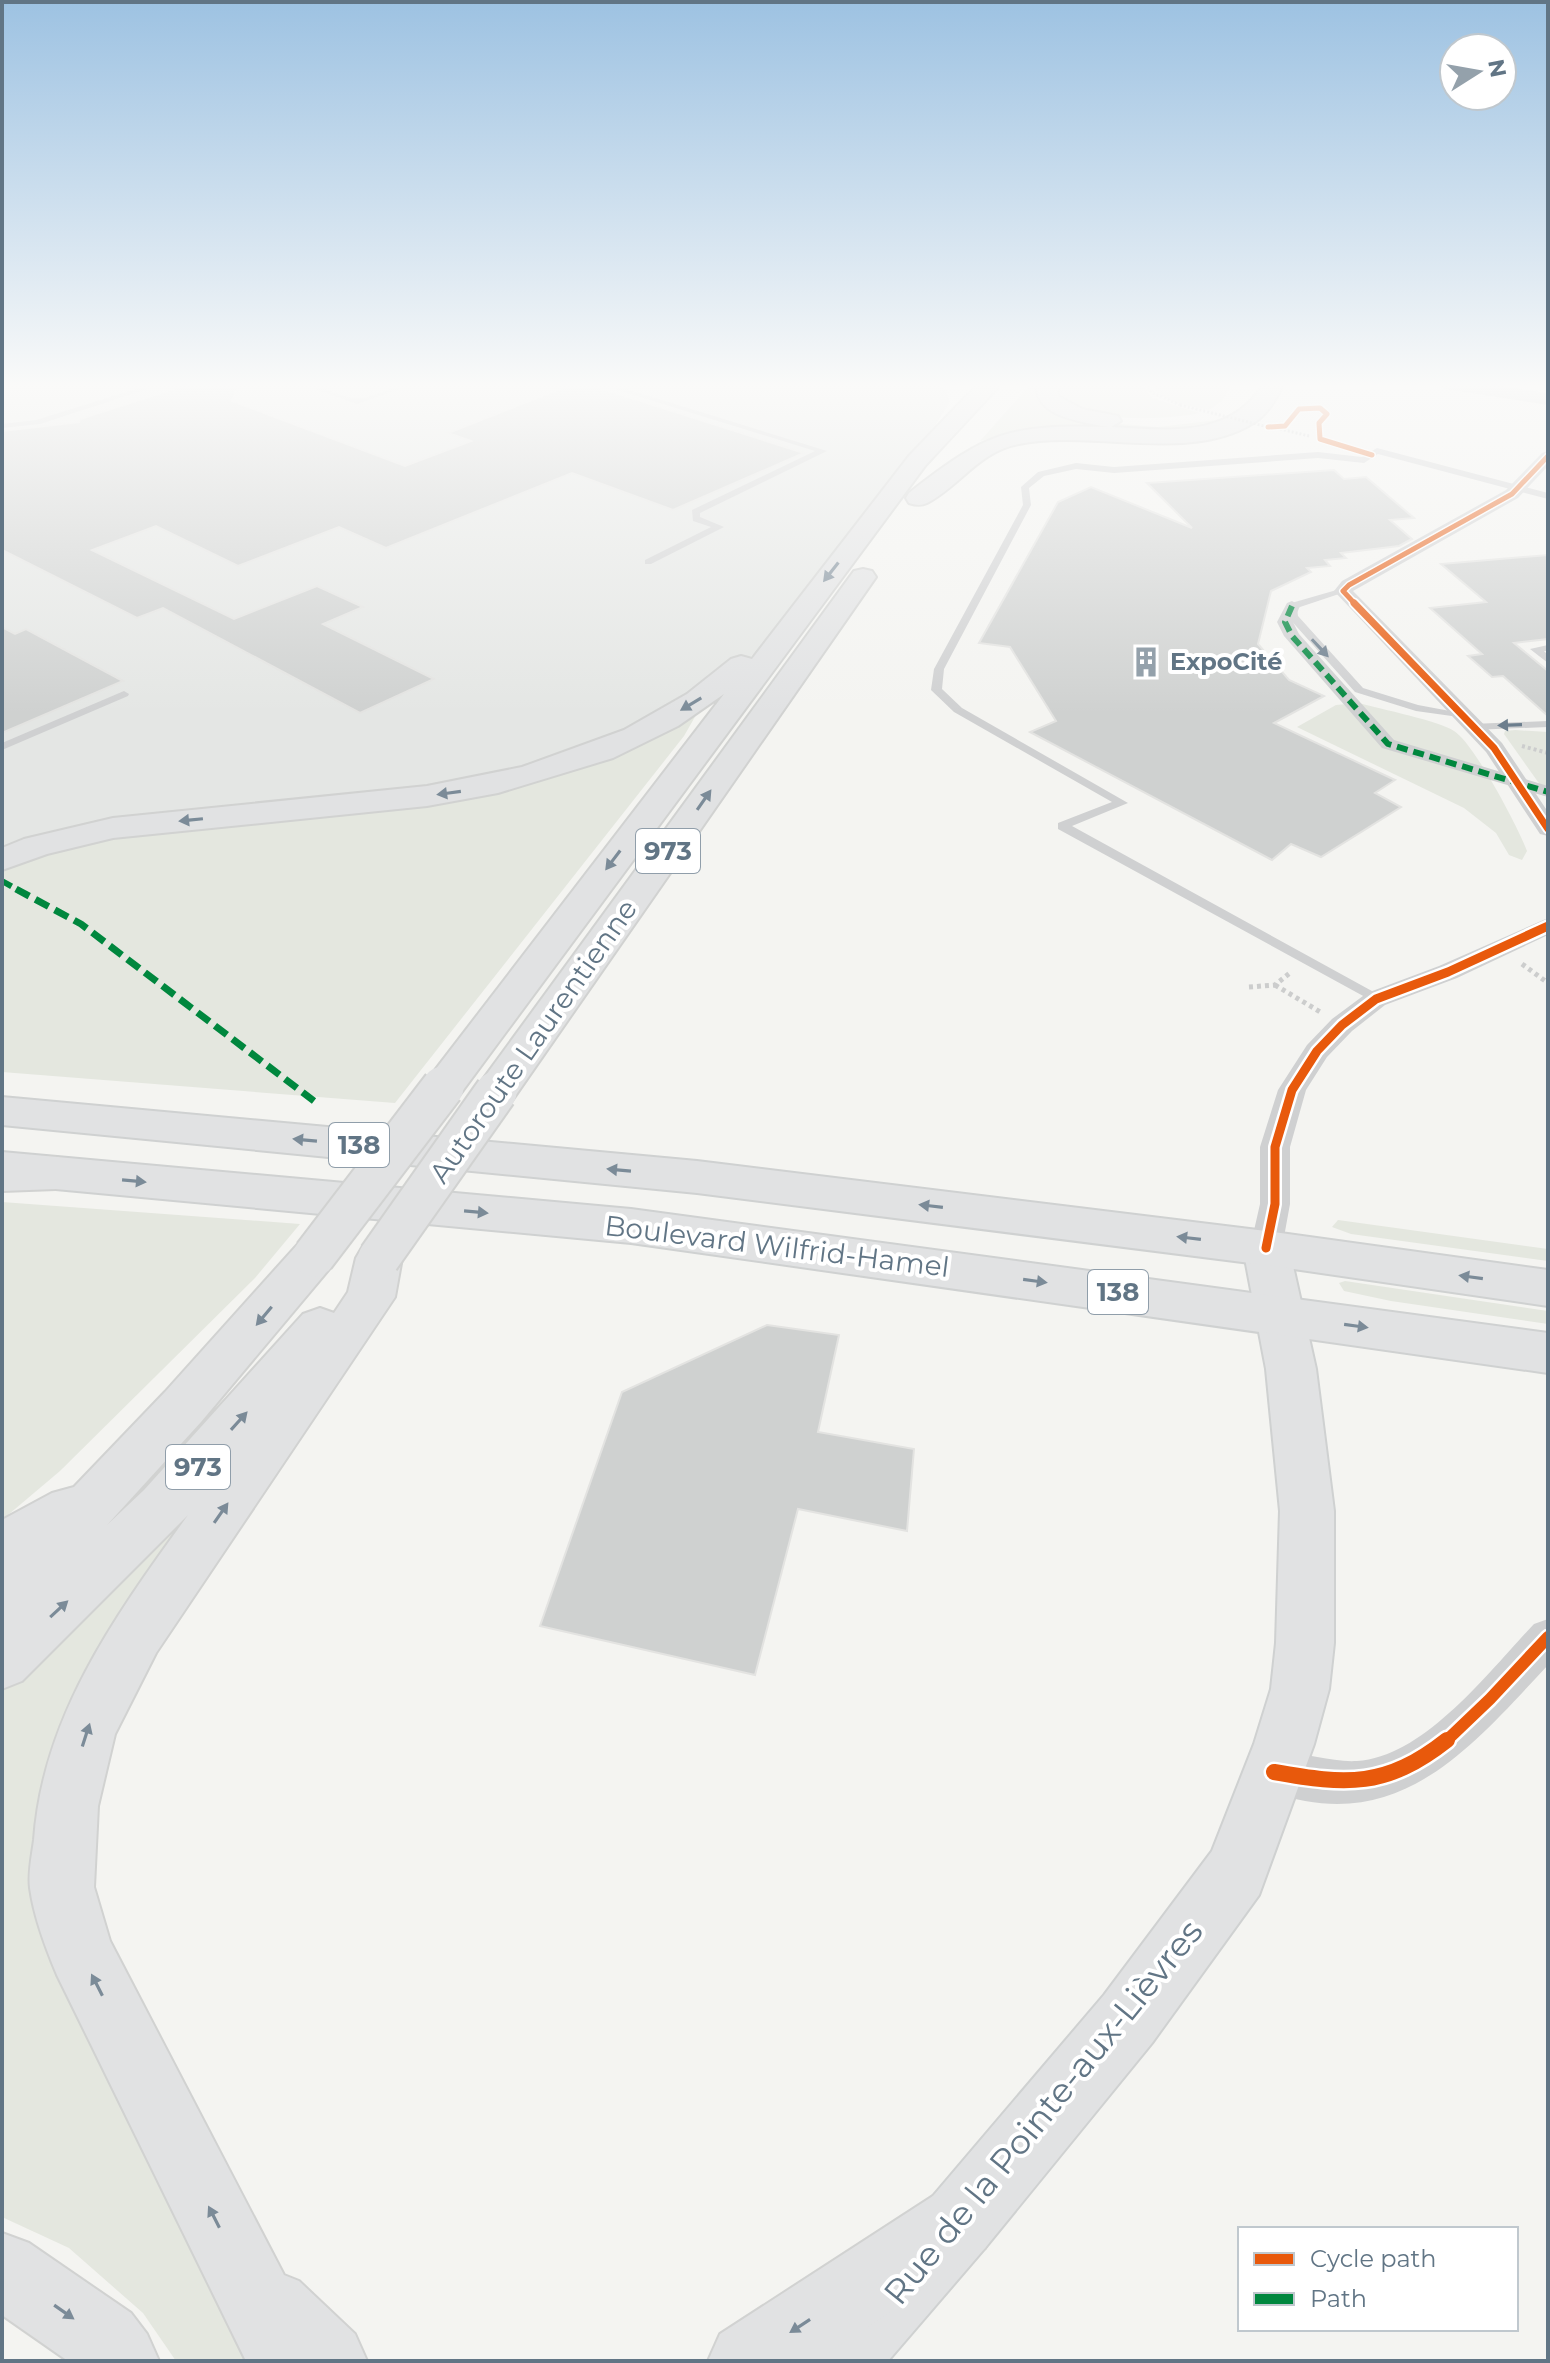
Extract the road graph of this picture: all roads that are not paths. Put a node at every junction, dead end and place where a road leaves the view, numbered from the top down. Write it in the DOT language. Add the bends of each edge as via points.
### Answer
graph roads {
  1 [pos="734,493"];
  2 [pos="893,493"];
  3 [pos="922,493"];
  4 [pos="924,493"];
  5 [pos="1026,493"];
  6 [pos="1512,493"];
  7 [pos="918,498"];
  8 [pos="648,562"];
  9 [pos="1343,591"];
  10 [pos="1292,606"];
  11 [pos="795,619"];
  12 [pos="1548,648"];
  13 [pos="1548,660"];
  14 [pos="124,694"];
  15 [pos="1467,721"];
  16 [pos="1548,724"];
  17 [pos="2,747"];
  18 [pos="1520,783"];
  19 [pos="1548,792"];
  20 [pos="1548,829"];
  21 [pos="36,846"];
  22 [pos="2,851"];
  23 [pos="2,860"];
  24 [pos="1546,930"];
  25 [pos="1376,999"];
  26 [pos="2,1111"];
  27 [pos="2,1168"];
  28 [pos="56,1173"];
  29 [pos="2,1175"];
  30 [pos="1266,1248"];
  31 [pos="379,1258"];
  32 [pos="1548,1288"];
  33 [pos="1278,1315"];
  34 [pos="1548,1353"];
  35 [pos="108,1488"];
  36 [pos="2,1548"];
  37 [pos="2,1600"];
  38 [pos="1548,1637"];
  39 [pos="2,1662"];
  40 [pos="1274,1772"];
  41 [pos="959,2222"];
  42 [pos="2,2270"];
  43 [pos="250,2287"];
  44 [pos="120,2361"];
  45 [pos="287,2361"];
  46 [pos="328,2361"];
  47 [pos="747,2361"];
  48 [pos="837,2361"];
  1 -- 8 [label="lane" via="695,512 696,519 719,527"];
  2 -- 11 [label="main road, Autoroute Laurentienne / 973, one-way"];
  3 -- 7 [label="main road, Autoroute Laurentienne / 973"];
  4 -- 7 [label="main road"];
  5 -- 25 [label="lane" via="1027,505 939,669 936,690 958,710 1122,803 1062,826"];
  6 -- 9 [label="street"];
  31 -- 7 [label="main road, Autoroute Laurentienne / 973, one-way, bridge"];
  9 -- 10 [label="lane"];
  9 -- 15 [label="street"];
  10 -- 15 [label="lane, one-way" via="1301,628 1359,690"];
  10 -- 18 [label="street" via="1285,622 1292,636 1388,744"];
  11 -- 21 [label="main road, one-way" via="699,700 625,741 556,770 475,789 113,828"];
  11 -- 35 [label="main road, Autoroute Laurentienne / 973, one-way, bridge" via="314,1256"];
  12 -- 13 [label="lane" via="1535,649"];
  14 -- 17 [label="lane"];
  16 -- 15 [label="lane, one-way"];
  15 -- 18 [label="street"];
  18 -- 19 [label="street"];
  18 -- 20 [label="street"];
  21 -- 22 [label="lane"];
  21 -- 23 [label="main road"];
  24 -- 25 [label="street"];
  25 -- 30 [label="street" via="1317,1051 1292,1090 1275,1147 1275,1204"];
  30 -- 26 [label="main road, Boulevard Wilfrid-Hamel / 138, one-way" via="697,1177"];
  27 -- 28 [label="main road, Boulevard Wilfrid-Hamel / 138"];
  28 -- 29 [label="main road"];
  28 -- 33 [label="main road, Boulevard Wilfrid-Hamel / 138, one-way" via="631,1226"];
  32 -- 30 [label="main road, Boulevard Wilfrid-Hamel / 138, one-way"];
  30 -- 33 [label="main road, Rue de la Pointe-aux-Lièvres"];
  39 -- 31 [label="main road, Autoroute Laurentienne / 973, one-way" via="163,1506"];
  43 -- 31 [label="main road, one-way" via="80,1952 62,1887 67,1806 87,1728 136,1634 371,1297"];
  33 -- 34 [label="main road, Boulevard Wilfrid-Hamel / 138, one-way"];
  33 -- 40 [label="main road, Rue de la Pointe-aux-Lièvres" via="1291,1369 1307,1511 1300,1689"];
  35 -- 36 [label="main road"];
  35 -- 37 [label="main road, Autoroute Laurentienne / 973"];
  38 -- 40 [label="street" via="1444,1743 1416,1763 1373,1780"];
  40 -- 41 [label="main road, Rue de la Pointe-aux-Lièvres" via="1236,1872 1128,2019"];
  41 -- 47 [label="main road, one-way"];
  41 -- 48 [label="main road, Rue de la Pointe-aux-Lièvres"];
  42 -- 44 [label="main road, one-way" via="104,2340"];
  43 -- 45 [label="main road"];
  43 -- 46 [label="main road"];
}
